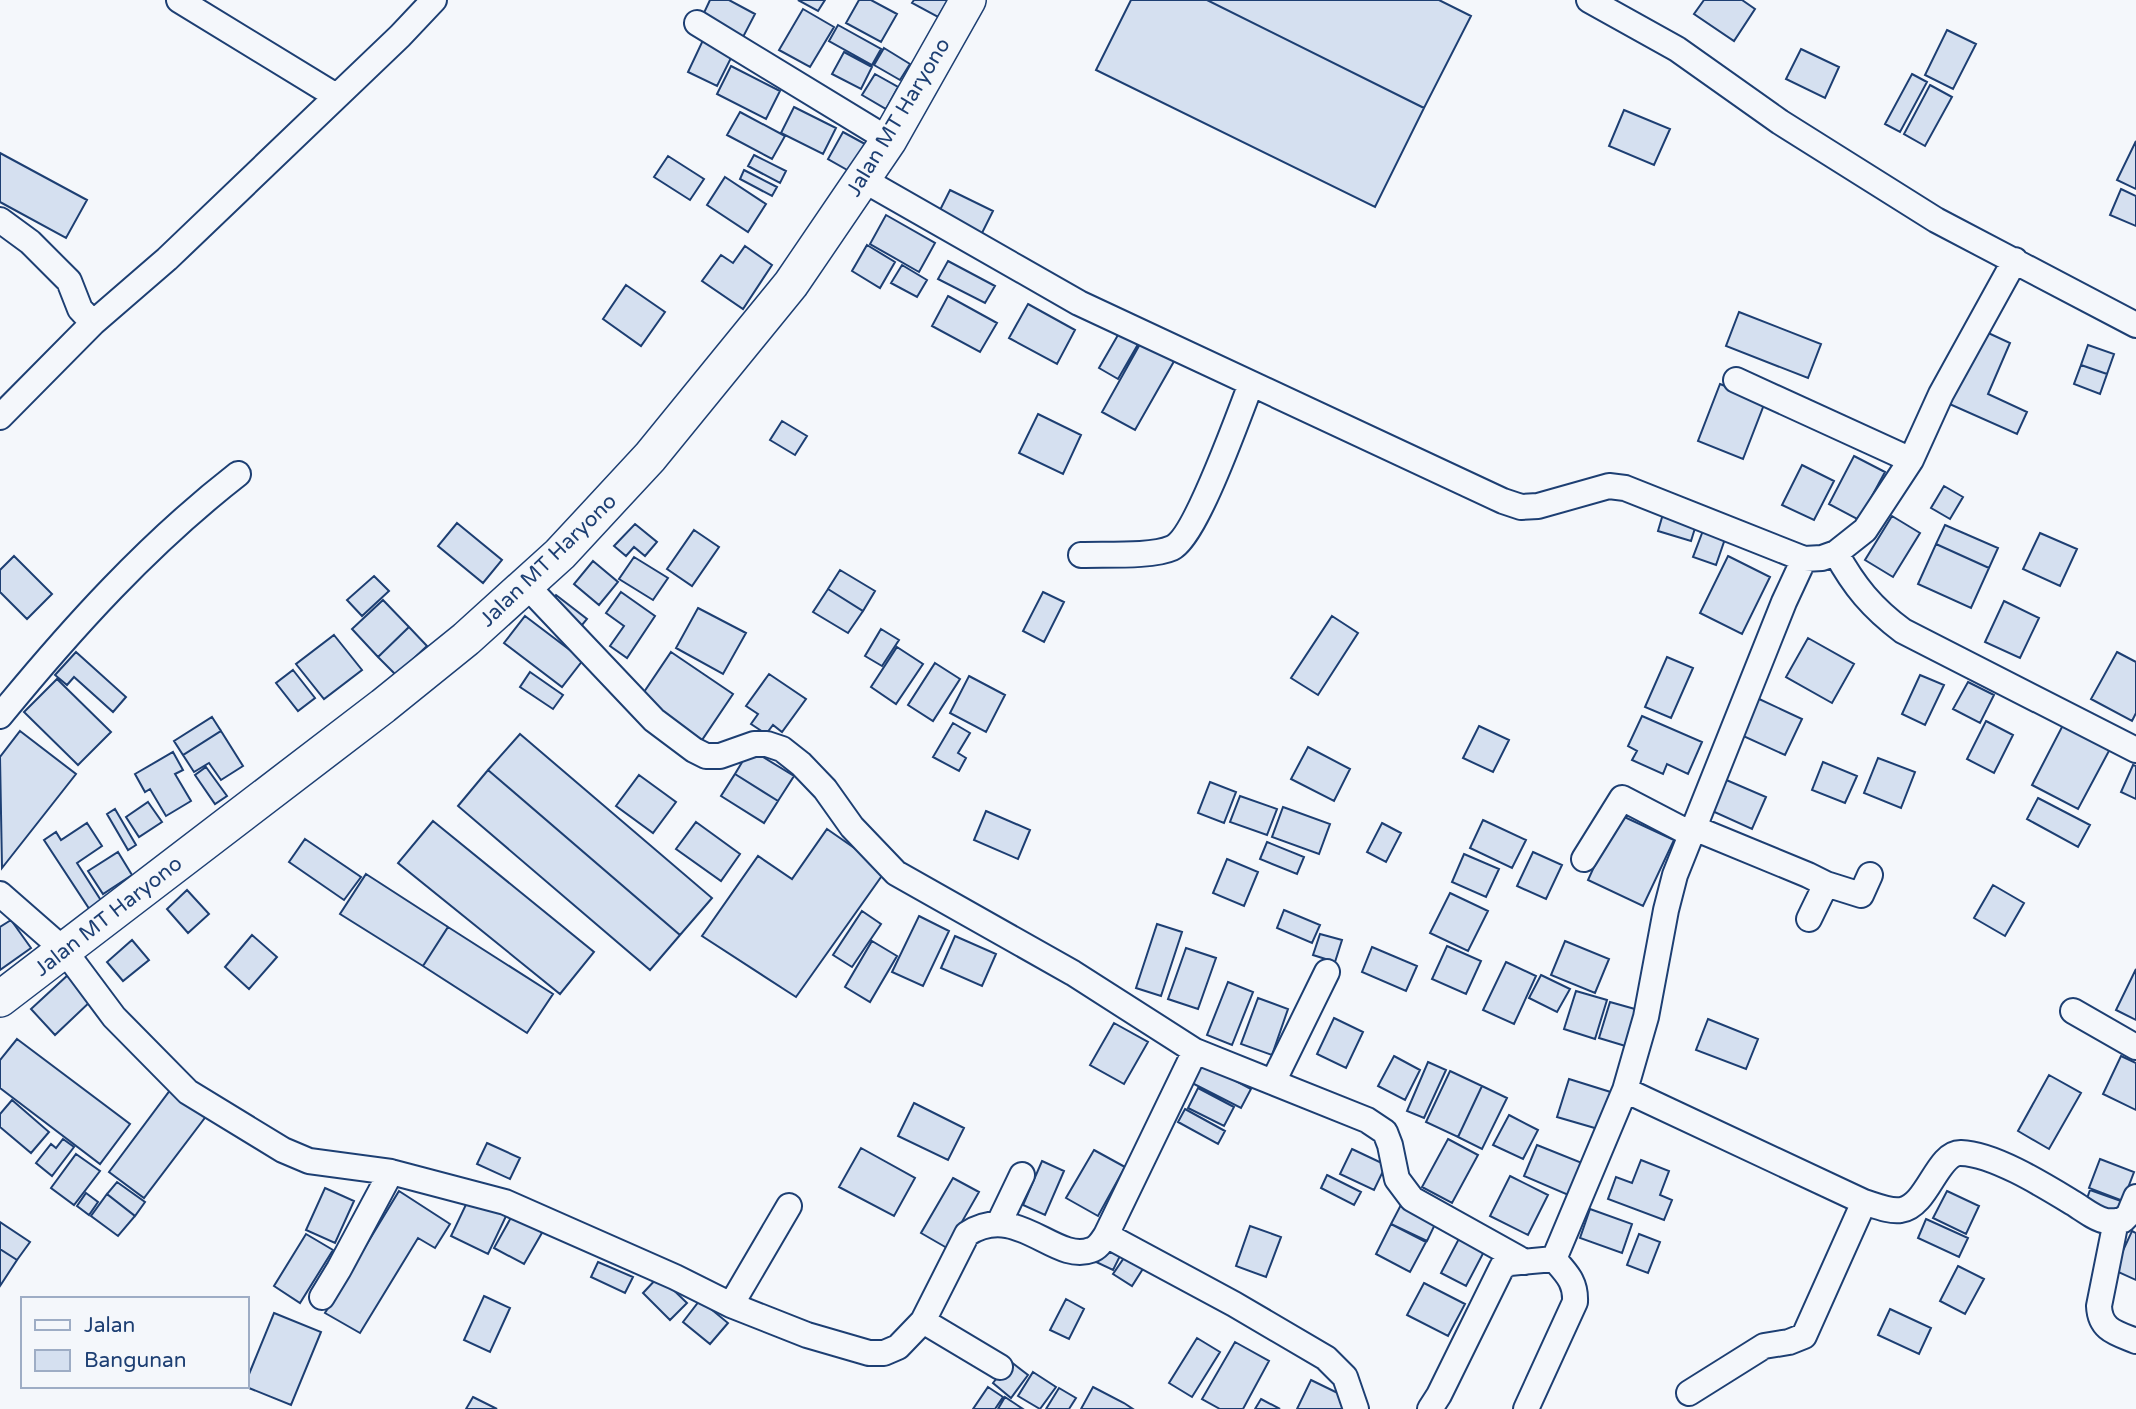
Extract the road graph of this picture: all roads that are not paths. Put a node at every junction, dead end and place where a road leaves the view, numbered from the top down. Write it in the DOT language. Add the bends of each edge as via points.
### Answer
graph roads {
  1 [pos="179,0"];
  2 [pos="434,0"];
  3 [pos="968,0"];
  4 [pos="1589,0"];
  5 [pos="1629,10"];
  6 [pos="697,23"];
  7 [pos="336,96"];
  8 [pos="889,139"];
  9 [pos="862,179"];
  10 [pos="0,220"];
  11 [pos="2015,260"];
  12 [pos="93,323"];
  13 [pos="2136,325"];
  14 [pos="1735,380"];
  15 [pos="1251,384"];
  16 [pos="0,417"];
  17 [pos="1910,460"];
  18 [pos="238,474"];
  19 [pos="1836,553"];
  20 [pos="1081,555"];
  21 [pos="1804,559"];
  22 [pos="526,585"];
  23 [pos="0,716"];
  24 [pos="2136,750"];
  25 [pos="1692,831"];
  26 [pos="1584,859"];
  27 [pos="1870,875"];
  28 [pos="1826,884"];
  29 [pos="0,894"];
  30 [pos="1809,919"];
  31 [pos="64,950"];
  32 [pos="1327,972"];
  33 [pos="0,999"];
  34 [pos="2073,1011"];
  35 [pos="2136,1047"];
  36 [pos="1195,1051"];
  37 [pos="1273,1082"];
  38 [pos="1625,1090"];
  39 [pos="391,1172"];
  40 [pos="1022,1175"];
  41 [pos="2136,1197"];
  42 [pos="1864,1202"];
  43 [pos="789,1206"];
  44 [pos="2116,1221"];
  45 [pos="999,1223"];
  46 [pos="1106,1235"];
  47 [pos="1554,1259"];
  48 [pos="1525,1262"];
  49 [pos="322,1297"];
  50 [pos="731,1304"];
  51 [pos="923,1321"];
  52 [pos="2136,1341"];
  53 [pos="1000,1367"];
  54 [pos="1689,1393"];
  55 [pos="1356,1409"];
  56 [pos="1430,1409"];
  57 [pos="1526,1409"];
  1 -- 7 [label="street"];
  2 -- 7 [label="street"];
  3 -- 8 [label="main road, Jalan MT Haryono"];
  4 -- 5 [label="street"];
  5 -- 11 [label="street" via="1780,122 1936,220"];
  6 -- 8 [label="street"];
  7 -- 12 [label="street" via="167,259"];
  8 -- 9 [label="main road, Jalan MT Haryono"];
  9 -- 15 [label="street" via="1079,303"];
  9 -- 22 [label="main road, Jalan MT Haryono" via="811,256 732,358 632,477"];
  10 -- 12 [label="street" via="69,281 80,309"];
  11 -- 13 [label="street"];
  11 -- 17 [label="street"];
  12 -- 16 [label="street"];
  14 -- 17 [label="street"];
  15 -- 20 [label="street" via="1209,488 1175,547"];
  15 -- 21 [label="street" via="1521,507 1608,486 1625,488"];
  17 -- 19 [label="street" via="1865,530"];
  18 -- 23 [label="street" via="132,568"];
  19 -- 21 [label="street"];
  19 -- 24 [label="street" via="1851,581 1903,631"];
  21 -- 25 [label="street"];
  22 -- 31 [label="main road, Jalan MT Haryono" via="383,706"];
  22 -- 36 [label="street" via="654,720 694,750 720,756 754,744 782,749 817,780 870,848 896,873 1073,973"];
  25 -- 26 [label="street" via="1622,798"];
  25 -- 28 [label="street"];
  25 -- 38 [label="street" via="1669,898 1646,1017"];
  27 -- 28 [label="street" via="1861,895"];
  28 -- 30 [label="street"];
  29 -- 31 [label="street"];
  31 -- 33 [label="main road, Jalan MT Haryono"];
  31 -- 39 [label="street" via="114,1017 188,1092 309,1161"];
  32 -- 37 [label="street"];
  34 -- 35 [label="street"];
  36 -- 37 [label="street"];
  36 -- 46 [label="street"];
  37 -- 48 [label="street" via="1367,1120 1385,1132 1397,1179 1412,1199"];
  38 -- 42 [label="street"];
  38 -- 47 [label="street"];
  39 -- 49 [label="street"];
  39 -- 50 [label="street" via="505,1202"];
  40 -- 45 [label="street"];
  41 -- 44 [label="street" via="2129,1214"];
  42 -- 44 [label="street" via="1901,1210 1910,1206 1920,1199 1945,1161 1960,1153 1998,1163 2101,1220"];
  42 -- 54 [label="street" via="1804,1336 1764,1346"];
  43 -- 50 [label="street"];
  44 -- 52 [label="street" via="2099,1315 2109,1329"];
  45 -- 46 [label="street" via="1069,1250 1089,1251"];
  45 -- 51 [label="street" via="967,1234"];
  46 -- 55 [label="street" via="1326,1358 1345,1377"];
  47 -- 48 [label="street"];
  47 -- 57 [label="street" via="1573,1281 1575,1302"];
  48 -- 56 [label="street" via="1502,1267"];
  50 -- 51 [label="street" via="807,1335 869,1353 898,1347"];
  51 -- 53 [label="street"];
}
